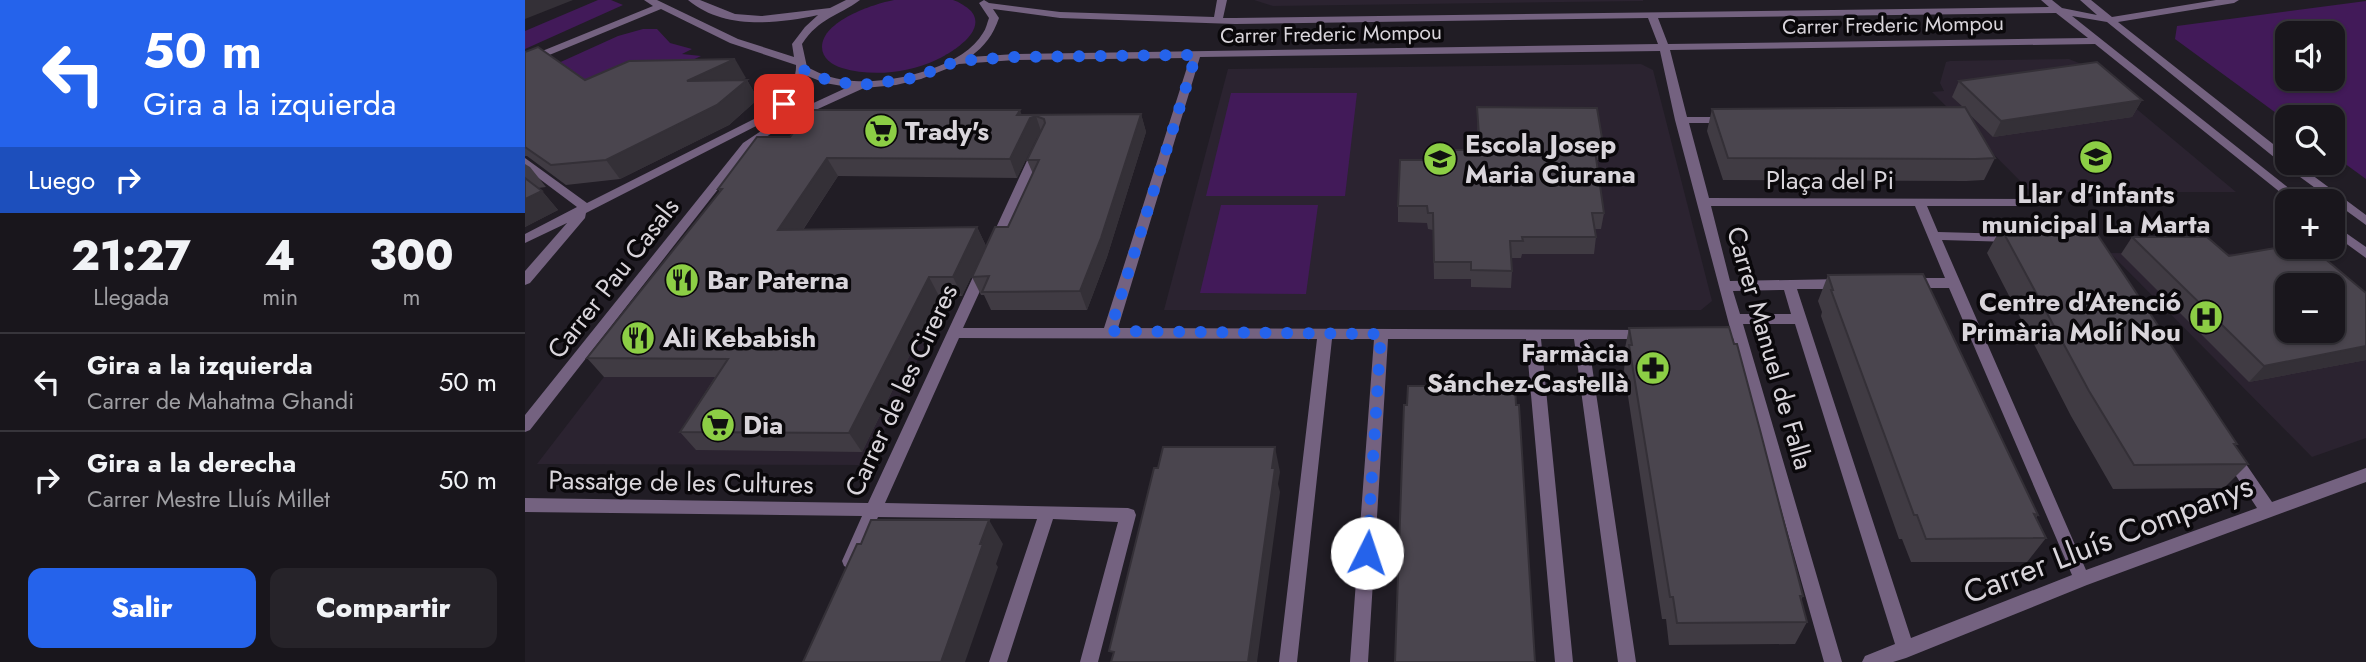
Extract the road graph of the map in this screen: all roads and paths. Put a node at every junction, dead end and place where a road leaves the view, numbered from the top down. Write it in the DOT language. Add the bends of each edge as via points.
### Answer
graph roads {
  1 [pos="693,0"];
  2 [pos="855,0"];
  3 [pos="1222,0"];
  4 [pos="2046,0"];
  5 [pos="2085,0"];
  6 [pos="2234,0"];
  7 [pos="654,3"];
  8 [pos="985,3"];
  9 [pos="835,8"];
  10 [pos="2057,10"];
  11 [pos="1652,16"];
  12 [pos="1218,20"];
  13 [pos="2110,20"];
  14 [pos="2100,41"];
  15 [pos="1664,47"];
  16 [pos="1196,55"];
  17 [pos="957,61"];
  18 [pos="525,62"];
  19 [pos="800,65"];
  20 [pos="862,85"];
  21 [pos="1681,120"];
  22 [pos="1737,120"];
  23 [pos="1043,140"];
  24 [pos="704,149"];
  25 [pos="2275,152"];
  26 [pos="736,159"];
  27 [pos="525,162"];
  28 [pos="2305,175"];
  29 [pos="2284,189"];
  30 [pos="1704,202"];
  31 [pos="2028,202"];
  32 [pos="1920,204"];
  33 [pos="586,208"];
  34 [pos="2366,221"];
  35 [pos="1934,236"];
  36 [pos="2345,237"];
  37 [pos="525,239"];
  38 [pos="2023,239"];
  39 [pos="2366,254"];
  40 [pos="525,280"];
  41 [pos="1954,283"];
  42 [pos="1858,284"];
  43 [pos="1899,284"];
  44 [pos="1789,285"];
  45 [pos="1725,286"];
  46 [pos="1800,319"];
  47 [pos="1737,326"];
  48 [pos="1110,331"];
  49 [pos="953,333"];
  50 [pos="1325,334"];
  51 [pos="1381,334"];
  52 [pos="1533,334"];
  53 [pos="1580,334"];
  54 [pos="1660,334"];
  55 [pos="1700,334"];
  56 [pos="525,426"];
  57 [pos="2220,442"];
  58 [pos="2366,475"];
  59 [pos="525,505"];
  60 [pos="873,509"];
  61 [pos="2268,510"];
  62 [pos="1047,512"];
  63 [pos="845,573"];
  64 [pos="2082,579"];
  65 [pos="1906,649"];
  66 [pos="999,662"];
  67 [pos="1089,662"];
  68 [pos="1289,662"];
  69 [pos="1359,662"];
  70 [pos="1564,662"];
  71 [pos="1627,662"];
  72 [pos="1833,662"];
  73 [pos="1871,662"];
  1 -- 9 [label="street" via="743,18 806,15"];
  2 -- 9 [label="street"];
  3 -- 12 [label="street"];
  4 -- 10 [label="street"];
  5 -- 13 [label="street"];
  6 -- 13 [label="street, Carrer Frederic Mompou"];
  7 -- 18 [label="street"];
  7 -- 19 [label="street" via="734,41"];
  8 -- 12 [label="street, Carrer Frederic Mompou" via="1050,14"];
  8 -- 17 [label="street" via="994,18 992,30 983,43"];
  9 -- 19 [label="street" via="803,32 797,44"];
  10 -- 11 [label="street, Carrer Frederic Mompou"];
  10 -- 13 [label="street, Carrer Frederic Mompou"];
  10 -- 14 [label="street"];
  11 -- 12 [label="street, Carrer Frederic Mompou"];
  11 -- 15 [label="street"];
  13 -- 14 [label="street"];
  13 -- 25 [label="street"];
  14 -- 15 [label="street, Carrer Frederic Mompou"];
  14 -- 29 [label="street"];
  15 -- 16 [label="street, Carrer Frederic Mompou"];
  15 -- 21 [label="street, Carrer Manuel de Falla"];
  16 -- 17 [label="street, Carrer Frederic Mompou"];
  16 -- 48 [label="street"];
  17 -- 20 [label="street" via="914,78"];
  19 -- 20 [label="street" via="830,81"];
  19 -- 24 [label="street" via="795,89 784,104"];
  20 -- 26 [label="street, Carrer Pau Casals" via="783,121 756,137"];
  21 -- 22 [label="street"];
  21 -- 30 [label="street, Carrer Manuel de Falla"];
  23 -- 49 [label="street, Carrer de les Cireres"];
  24 -- 26 [label="street" via="726,149 736,153"];
  24 -- 33 [label="street"];
  26 -- 56 [label="street, Carrer Pau Casals"];
  27 -- 33 [label="street"];
  28 -- 34 [label="street"];
  30 -- 32 [label="street, Plaça del Pi"];
  30 -- 45 [label="street, Carrer Manuel de Falla"];
  31 -- 32 [label="street"];
  32 -- 35 [label="street, Plaça del Pi"];
  33 -- 37 [label="street"];
  33 -- 40 [label="street"];
  35 -- 38 [label="street"];
  35 -- 41 [label="street, Plaça del Pi"];
  36 -- 39 [label="street"];
  41 -- 43 [label="street"];
  41 -- 64 [label="street, Plaça del Pi"];
  42 -- 44 [label="street"];
  44 -- 45 [label="street"];
  44 -- 46 [label="street, Carrer Manuel de Falla"];
  45 -- 47 [label="street, Carrer Manuel de Falla"];
  46 -- 47 [label="street"];
  46 -- 65 [label="street, Carrer Manuel de Falla"];
  47 -- 55 [label="street"];
  47 -- 72 [label="street, Carrer Manuel de Falla"];
  48 -- 49 [label="street"];
  48 -- 50 [label="street"];
  49 -- 60 [label="street, Carrer de les Cireres"];
  50 -- 51 [label="street"];
  50 -- 68 [label="street"];
  51 -- 52 [label="street"];
  51 -- 69 [label="street"];
  52 -- 53 [label="street"];
  52 -- 70 [label="street"];
  53 -- 54 [label="street"];
  53 -- 71 [label="street"];
  57 -- 61 [label="street"];
  58 -- 61 [label="street, Carrer Lluís Companys"];
  59 -- 60 [label="street, Passatge de les Cultures"];
  60 -- 62 [label="street, Passatge de les Cultures"];
  60 -- 63 [label="street, Carrer de les Cireres"];
  61 -- 64 [label="street, Carrer Lluís Companys"];
  62 -- 66 [label="street"];
  62 -- 67 [label="street, Passatge de les Cultures" via="1128,515"];
  64 -- 65 [label="street, Carrer Lluís Companys"];
  65 -- 73 [label="street, Carrer Lluís Companys"];
}
